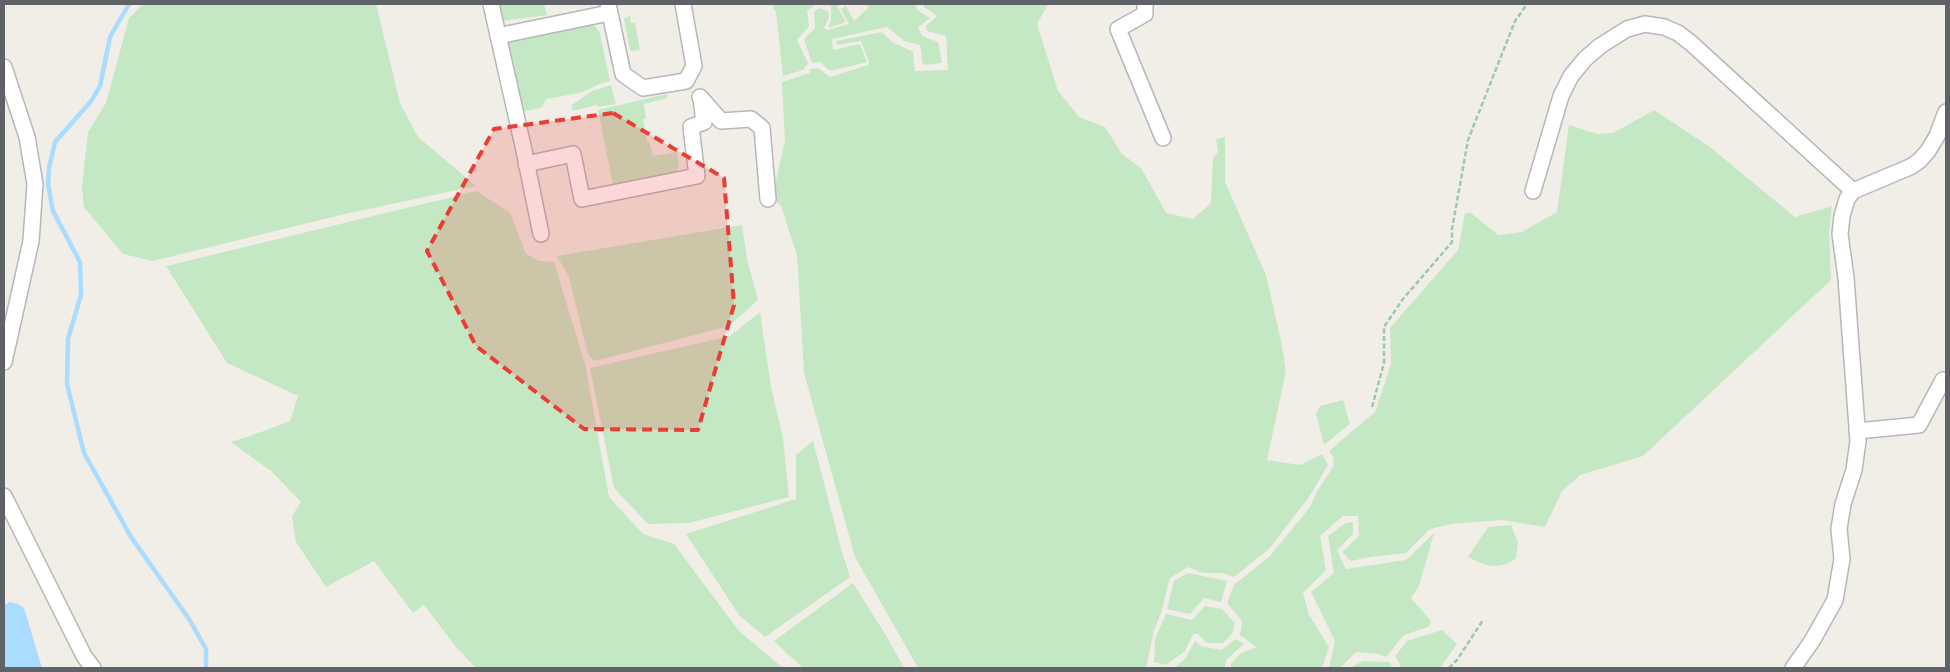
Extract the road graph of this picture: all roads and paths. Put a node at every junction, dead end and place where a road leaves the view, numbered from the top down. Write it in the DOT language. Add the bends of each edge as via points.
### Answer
graph roads {
  1 [pos="491,4"];
  2 [pos="682,4"];
  3 [pos="1145,4"];
  4 [pos="1527,4"];
  5 [pos="609,8"];
  6 [pos="498,36"];
  7 [pos="4,67"];
  8 [pos="686,81"];
  9 [pos="7,84"];
  10 [pos="701,98"];
  11 [pos="1946,112"];
  12 [pos="1163,138"];
  13 [pos="526,164"];
  14 [pos="1533,191"];
  15 [pos="1853,191"];
  16 [pos="768,199"];
  17 [pos="540,234"];
  18 [pos="4,362"];
  19 [pos="1946,382"];
  20 [pos="1372,407"];
  21 [pos="1857,431"];
  22 [pos="4,496"];
  23 [pos="1484,620"];
  24 [pos="93,668"];
  25 [pos="1449,668"];
  26 [pos="1793,668"];
  1 -- 6 [label="street"];
  2 -- 8 [label="street" via="694,66"];
  3 -- 12 [label="street" via="1145,14 1118,29"];
  4 -- 20 [label="path" via="1515,21 1468,140 1452,242 1384,327 1384,363"];
  5 -- 6 [label="street"];
  5 -- 8 [label="street" via="623,74 643,88"];
  6 -- 13 [label="street"];
  7 -- 9 [label="street"];
  8 -- 10 [label="street"];
  9 -- 18 [label="street" via="27,137 35,184 31,241"];
  10 -- 13 [label="street" via="704,122 691,127 697,176 582,199 573,154"];
  10 -- 16 [label="street" via="721,121 752,119 762,128"];
  11 -- 15 [label="street" via="1937,136 1919,161"];
  13 -- 17 [label="street"];
  14 -- 15 [label="street" via="1561,96 1571,76 1600,46 1627,29 1645,24 1678,32"];
  15 -- 21 [label="street" via="1847,199 1840,234"];
  19 -- 21 [label="street" via="1943,380 1919,425"];
  21 -- 26 [label="street" via="1854,470 1839,529 1842,559 1835,600"];
  22 -- 24 [label="street"];
  23 -- 25 [label="path"];
}
